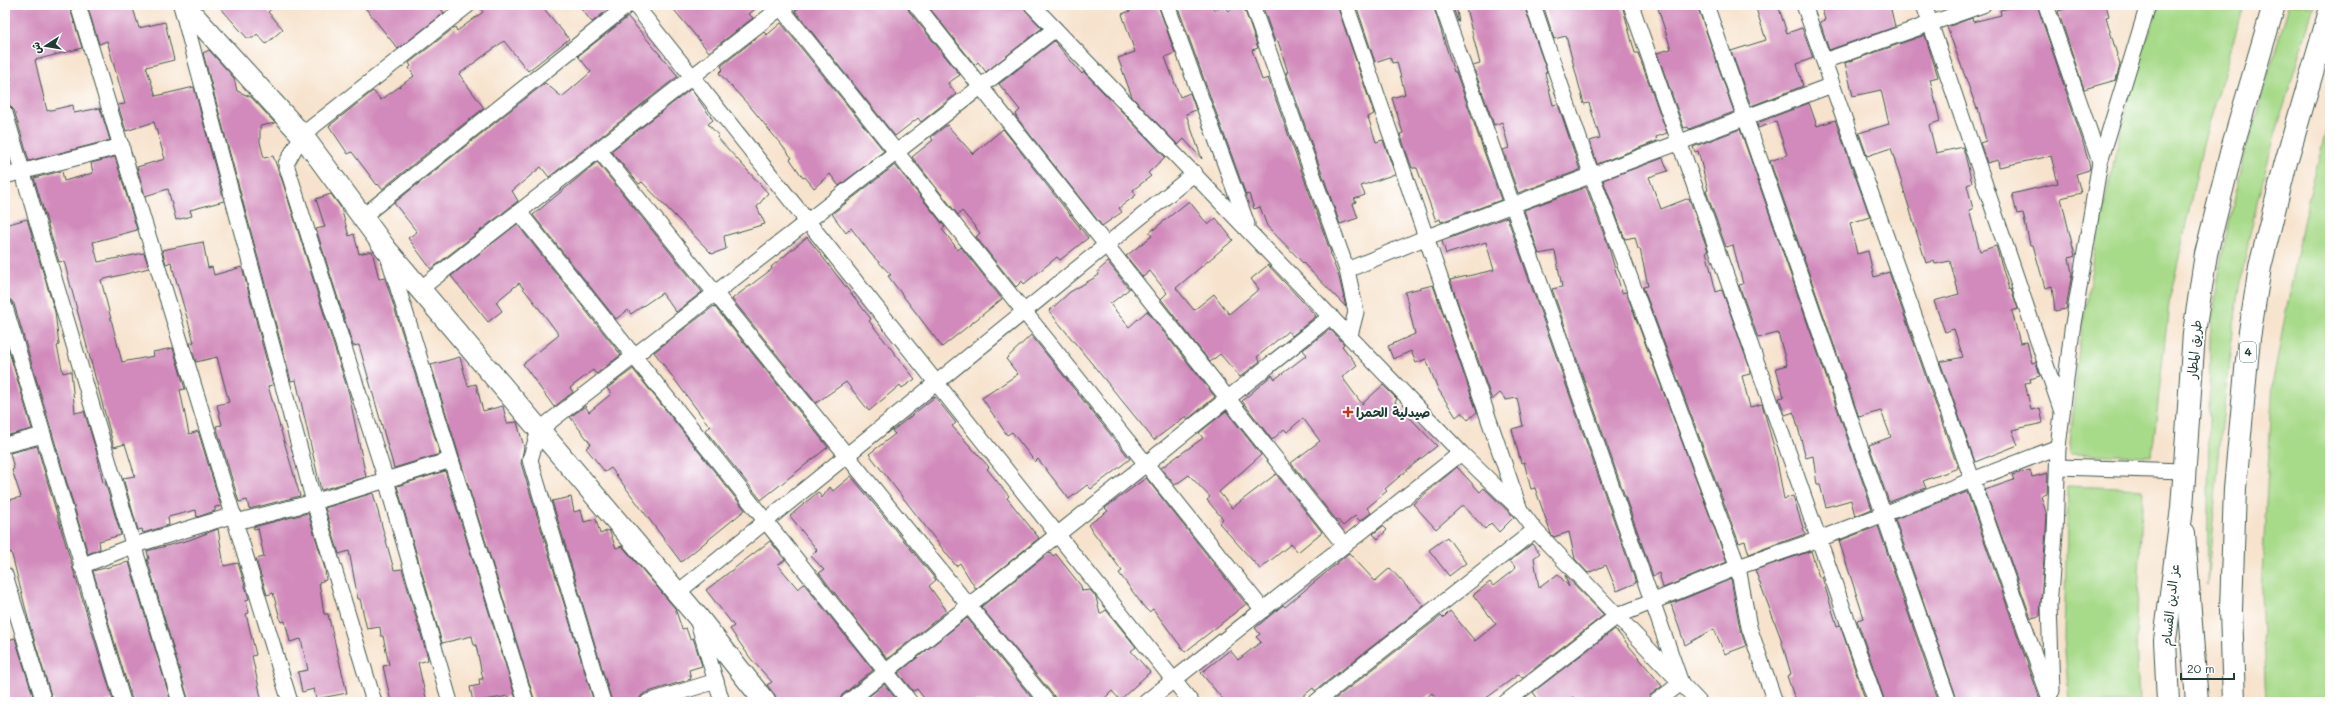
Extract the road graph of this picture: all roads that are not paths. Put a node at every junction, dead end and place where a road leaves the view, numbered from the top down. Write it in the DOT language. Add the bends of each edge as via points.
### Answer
graph roads {
  1 [pos="78,5"];
  2 [pos="182,5"];
  3 [pos="468,5"];
  4 [pos="628,5"];
  5 [pos="635,5"];
  6 [pos="916,5"];
  7 [pos="1032,5"];
  8 [pos="1167,5"];
  9 [pos="1252,5"];
  10 [pos="1346,5"];
  11 [pos="1442,5"];
  12 [pos="1533,5"];
  13 [pos="1630,5"];
  14 [pos="1706,5"];
  15 [pos="1804,5"];
  16 [pos="1924,5"];
  17 [pos="1984,5"];
  18 [pos="2046,5"];
  19 [pos="2148,5"];
  20 [pos="2274,5"];
  21 [pos="783,6"];
  22 [pos="2330,11"];
  23 [pos="1930,24"];
  24 [pos="1055,29"];
  25 [pos="1824,61"];
  26 [pos="692,77"];
  27 [pos="1832,85"];
  28 [pos="980,87"];
  29 [pos="5,113"];
  30 [pos="1745,118"];
  31 [pos="302,135"];
  32 [pos="1679,143"];
  33 [pos="122,146"];
  34 [pos="599,150"];
  35 [pos="896,152"];
  36 [pos="2100,162"];
  37 [pos="21,172"];
  38 [pos="1194,173"];
  39 [pos="5,176"];
  40 [pos="1592,176"];
  41 [pos="1512,206"];
  42 [pos="519,212"];
  43 [pos="362,217"];
  44 [pos="807,221"];
  45 [pos="1249,230"];
  46 [pos="1427,237"];
  47 [pos="1106,245"];
  48 [pos="386,249"];
  49 [pos="1347,270"];
  50 [pos="420,289"];
  51 [pos="715,293"];
  52 [pos="5,307"];
  53 [pos="1024,312"];
  54 [pos="1331,316"];
  55 [pos="1350,335"];
  56 [pos="634,356"];
  57 [pos="936,383"];
  58 [pos="1228,398"];
  59 [pos="2062,414"];
  60 [pos="539,430"];
  61 [pos="43,435"];
  62 [pos="5,445"];
  63 [pos="2058,447"];
  64 [pos="1461,453"];
  65 [pos="847,455"];
  66 [pos="451,460"];
  67 [pos="1146,464"];
  68 [pos="2058,467"];
  69 [pos="2184,471"];
  70 [pos="386,480"];
  71 [pos="1972,480"];
  72 [pos="314,502"];
  73 [pos="2182,508"];
  74 [pos="1520,510"];
  75 [pos="1883,514"];
  76 [pos="236,518"];
  77 [pos="766,521"];
  78 [pos="1535,530"];
  79 [pos="1058,534"];
  80 [pos="1819,539"];
  81 [pos="135,545"];
  82 [pos="1344,545"];
  83 [pos="81,566"];
  84 [pos="1738,567"];
  85 [pos="5,575"];
  86 [pos="677,593"];
  87 [pos="1652,602"];
  88 [pos="969,606"];
  89 [pos="1263,610"];
  90 [pos="696,616"];
  91 [pos="1617,616"];
  92 [pos="886,672"];
  93 [pos="1174,680"];
  94 [pos="716,681"];
  95 [pos="1681,683"];
  96 [pos="674,698"];
  97 [pos="44,702"];
  98 [pos="123,702"];
  99 [pos="180,702"];
  100 [pos="290,702"];
  101 [pos="374,702"];
  102 [pos="450,702"];
  103 [pos="526,702"];
  104 [pos="603,702"];
  105 [pos="648,702"];
  106 [pos="722,702"];
  107 [pos="766,702"];
  108 [pos="848,702"];
  109 [pos="910,702"];
  110 [pos="1047,702"];
  111 [pos="1146,702"];
  112 [pos="1191,702"];
  113 [pos="1316,702"];
  114 [pos="1506,702"];
  115 [pos="1656,702"];
  116 [pos="1699,702"];
  117 [pos="1775,702"];
  118 [pos="1876,702"];
  119 [pos="1949,702"];
  120 [pos="2052,702"];
  121 [pos="2168,702"];
  122 [pos="2197,702"];
  123 [pos="2234,702"];
  1 -- 33 [label="street"];
  2 -- 31 [label="main road"];
  2 -- 72 [label="street"];
  3 -- 31 [label="street"];
  4 -- 43 [label="street"];
  5 -- 26 [label="street"];
  6 -- 28 [label="street"];
  7 -- 24 [label="street"];
  8 -- 45 [label="street"];
  9 -- 49 [label="street"];
  10 -- 46 [label="street"];
  11 -- 41 [label="street"];
  12 -- 40 [label="street"];
  13 -- 32 [label="street"];
  14 -- 30 [label="street"];
  15 -- 25 [label="street"];
  16 -- 23 [label="street"];
  17 -- 23 [label="street"];
  18 -- 36 [label="street"];
  19 -- 36 [label="street"];
  20 -- 69 [label="main road, طريق المطار" via="2233,146 2206,254 2194,333"];
  21 -- 26 [label="street"];
  21 -- 35 [label="street"];
  22 -- 123 [label="main road, 4" via="2286,162 2260,267 2249,338 2235,488 2230,610"];
  23 -- 25 [label="street"];
  23 -- 59 [label="street"];
  24 -- 28 [label="street"];
  24 -- 38 [label="street"];
  25 -- 27 [label="street"];
  26 -- 34 [label="street"];
  26 -- 44 [label="street"];
  27 -- 30 [label="street"];
  27 -- 71 [label="street"];
  28 -- 35 [label="street"];
  28 -- 47 [label="street"];
  29 -- 37 [label="street"];
  30 -- 32 [label="street"];
  30 -- 75 [label="street"];
  31 -- 43 [label="main road"];
  31 -- 70 [label="street" via="286,164"];
  32 -- 40 [label="street"];
  32 -- 80 [label="street"];
  33 -- 37 [label="street"];
  33 -- 76 [label="street"];
  34 -- 42 [label="street"];
  34 -- 51 [label="street"];
  35 -- 44 [label="street"];
  35 -- 53 [label="street"];
  36 -- 59 [label="street" via="2072,330"];
  37 -- 39 [label="street"];
  37 -- 81 [label="street"];
  38 -- 45 [label="street"];
  38 -- 47 [label="street"];
  40 -- 41 [label="street"];
  40 -- 84 [label="street"];
  41 -- 46 [label="street"];
  41 -- 87 [label="street"];
  42 -- 50 [label="street"];
  42 -- 56 [label="street"];
  43 -- 48 [label="main road"];
  44 -- 51 [label="street"];
  44 -- 57 [label="street"];
  45 -- 54 [label="street"];
  46 -- 49 [label="street"];
  46 -- 74 [label="street"];
  47 -- 53 [label="street"];
  47 -- 58 [label="street"];
  48 -- 50 [label="main road"];
  48 -- 66 [label="street"];
  49 -- 55 [label="street" via="1356,312"];
  50 -- 60 [label="main road"];
  51 -- 56 [label="street"];
  51 -- 65 [label="street"];
  52 -- 61 [label="street"];
  53 -- 57 [label="street"];
  53 -- 67 [label="street"];
  54 -- 55 [label="street"];
  54 -- 58 [label="street"];
  55 -- 64 [label="street"];
  56 -- 60 [label="street"];
  56 -- 77 [label="street"];
  57 -- 65 [label="street"];
  57 -- 79 [label="street"];
  58 -- 67 [label="street"];
  58 -- 82 [label="street"];
  59 -- 63 [label="street"];
  60 -- 86 [label="main road"];
  60 -- 104 [label="street" via="530,460"];
  61 -- 62 [label="street"];
  61 -- 83 [label="street"];
  63 -- 68 [label="street"];
  63 -- 71 [label="street"];
  64 -- 74 [label="street"];
  64 -- 82 [label="street"];
  65 -- 77 [label="street"];
  65 -- 88 [label="street"];
  66 -- 70 [label="street"];
  66 -- 103 [label="street"];
  67 -- 79 [label="street"];
  67 -- 89 [label="street"];
  68 -- 69 [label="street"];
  68 -- 120 [label="street" via="2049,605"];
  69 -- 73 [label="main road, طريق المطار"];
  70 -- 72 [label="street"];
  70 -- 102 [label="street"];
  71 -- 75 [label="street"];
  71 -- 120 [label="street"];
  72 -- 76 [label="street"];
  72 -- 101 [label="street"];
  73 -- 121 [label="main road, عز الدين القسام" via="2165,640"];
  73 -- 122 [label="main road, طريق المطار"];
  74 -- 78 [label="street"];
  75 -- 80 [label="street"];
  75 -- 119 [label="street"];
  76 -- 81 [label="street"];
  76 -- 100 [label="street"];
  77 -- 86 [label="street"];
  77 -- 92 [label="street"];
  78 -- 91 [label="street"];
  78 -- 113 [label="street"];
  79 -- 88 [label="street"];
  79 -- 93 [label="street"];
  80 -- 84 [label="street"];
  80 -- 118 [label="street"];
  81 -- 83 [label="street"];
  81 -- 99 [label="street"];
  82 -- 89 [label="street"];
  83 -- 98 [label="street"];
  84 -- 87 [label="street"];
  84 -- 117 [label="street" via="1749,627"];
  85 -- 97 [label="street"];
  86 -- 90 [label="main road"];
  87 -- 91 [label="street"];
  87 -- 95 [label="street"];
  88 -- 92 [label="street"];
  88 -- 110 [label="street"];
  89 -- 93 [label="street"];
  90 -- 94 [label="street"];
  90 -- 107 [label="main road"];
  91 -- 95 [label="street"];
  91 -- 114 [label="street"];
  92 -- 108 [label="street"];
  92 -- 109 [label="street"];
  93 -- 111 [label="street"];
  93 -- 112 [label="street"];
  94 -- 96 [label="street"];
  94 -- 106 [label="street"];
  95 -- 115 [label="street"];
  95 -- 116 [label="street"];
  96 -- 105 [label="street"];
}
